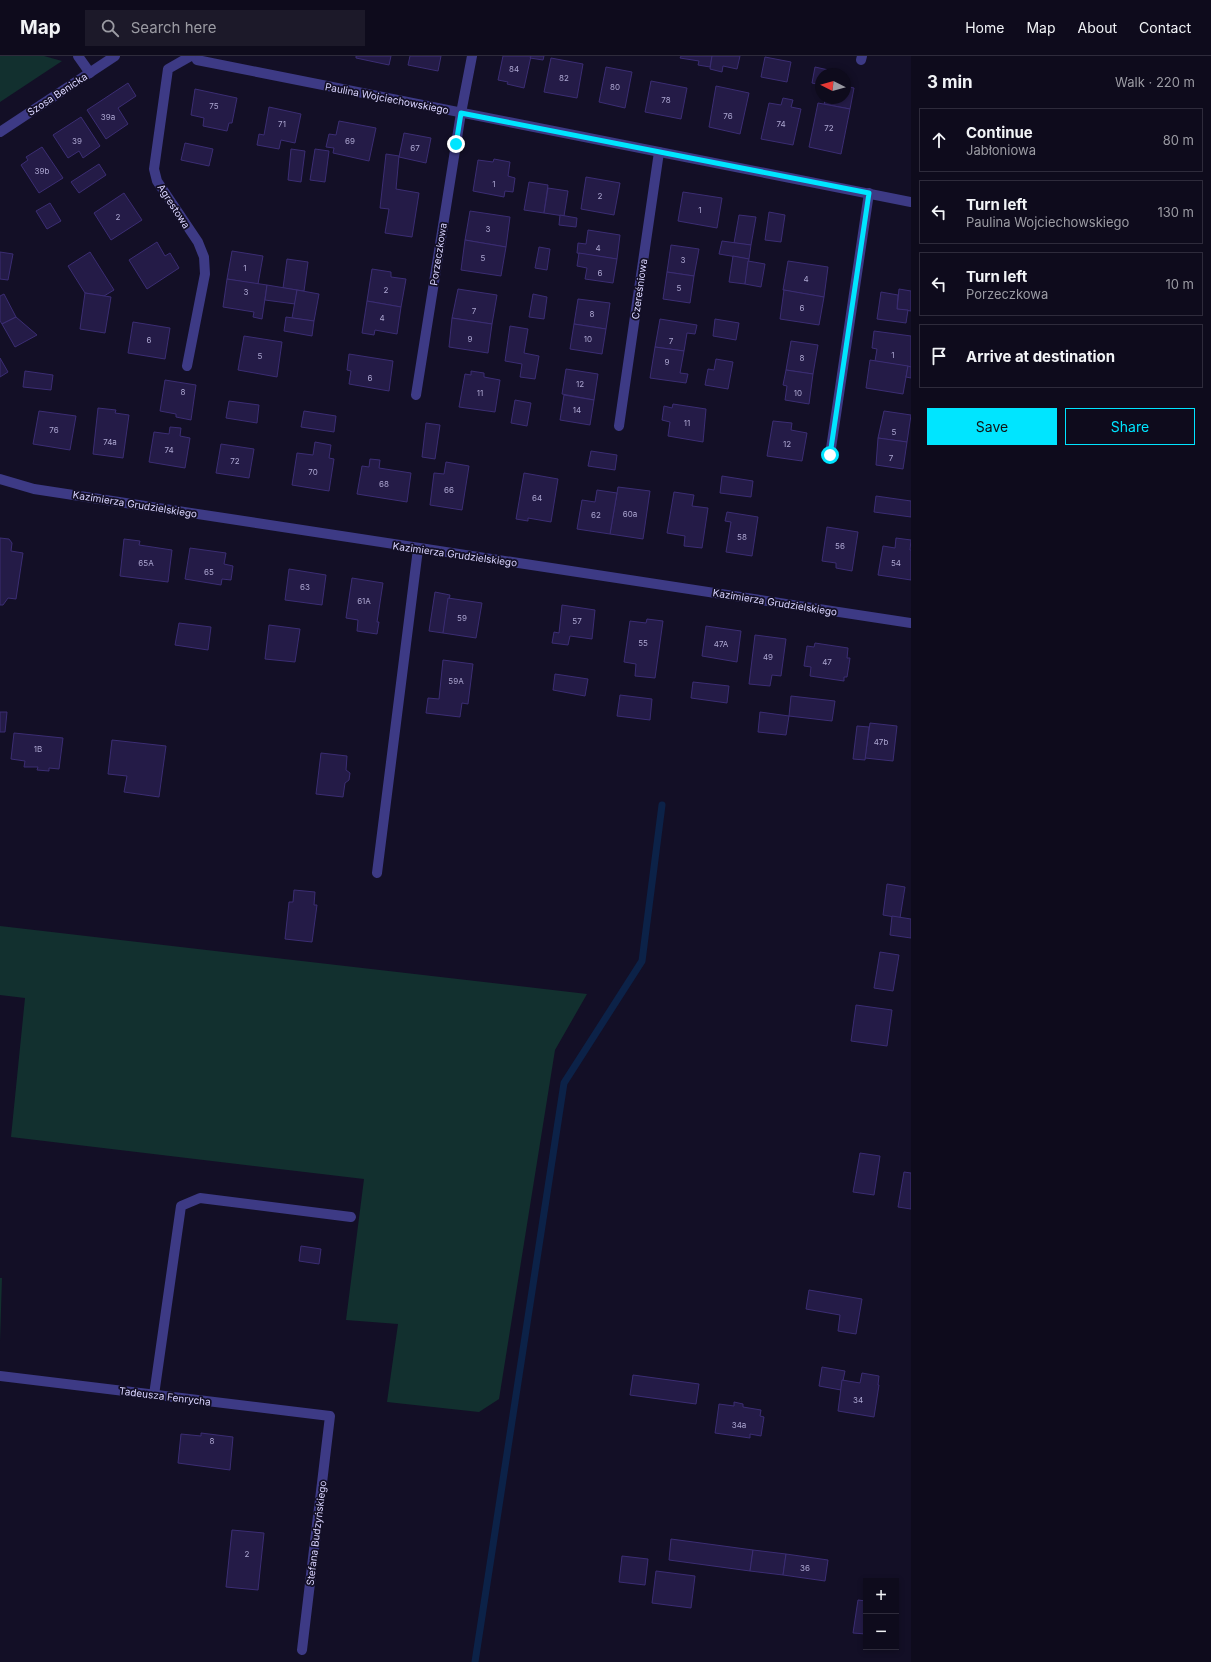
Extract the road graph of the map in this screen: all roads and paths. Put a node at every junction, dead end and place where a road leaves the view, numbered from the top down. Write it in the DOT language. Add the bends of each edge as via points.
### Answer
graph roads {
  1 [pos="78,56"];
  2 [pos="115,56"];
  3 [pos="191,56"];
  4 [pos="195,56"];
  5 [pos="472,56"];
  6 [pos="90,73"];
  7 [pos="461,113"];
  8 [pos="0,132"];
  9 [pos="659,152"];
  10 [pos="869,193"];
  11 [pos="911,202"];
  12 [pos="187,366"];
  13 [pos="416,395"];
  14 [pos="619,426"];
  15 [pos="830,455"];
  16 [pos="0,479"];
  17 [pos="418,549"];
  18 [pos="911,623"];
  19 [pos="377,873"];
  20 [pos="351,1216"];
  21 [pos="0,1376"];
  22 [pos="154,1395"];
  23 [pos="330,1416"];
  24 [pos="302,1650"];
  1 -- 6 [label="street"];
  2 -- 6 [label="street, Szosa Benicka"];
  3 -- 12 [label="street, Agrestowa" via="168,69 154,169 157,180 198,242 204,257 205,274"];
  4 -- 7 [label="street, Paulina Wojciechowskiego" via="197,60"];
  5 -- 7 [label="street, Porzeczkowa"];
  6 -- 8 [label="street, Szosa Benicka"];
  7 -- 9 [label="street, Paulina Wojciechowskiego"];
  7 -- 13 [label="street, Porzeczkowa"];
  9 -- 10 [label="street, Paulina Wojciechowskiego"];
  9 -- 14 [label="street, Czereśniowa"];
  10 -- 11 [label="street, Paulina Wojciechowskiego"];
  10 -- 15 [label="street"];
  16 -- 17 [label="street, Kazimierza Grudzielskiego" via="34,489"];
  17 -- 18 [label="street, Kazimierza Grudzielskiego"];
  17 -- 19 [label="street"];
  20 -- 22 [label="street" via="200,1198 181,1206"];
  21 -- 22 [label="street, Tadeusza Fenrycha"];
  22 -- 23 [label="street, Tadeusza Fenrycha"];
  23 -- 24 [label="street, Stefana Budzyńskiego"];
}
